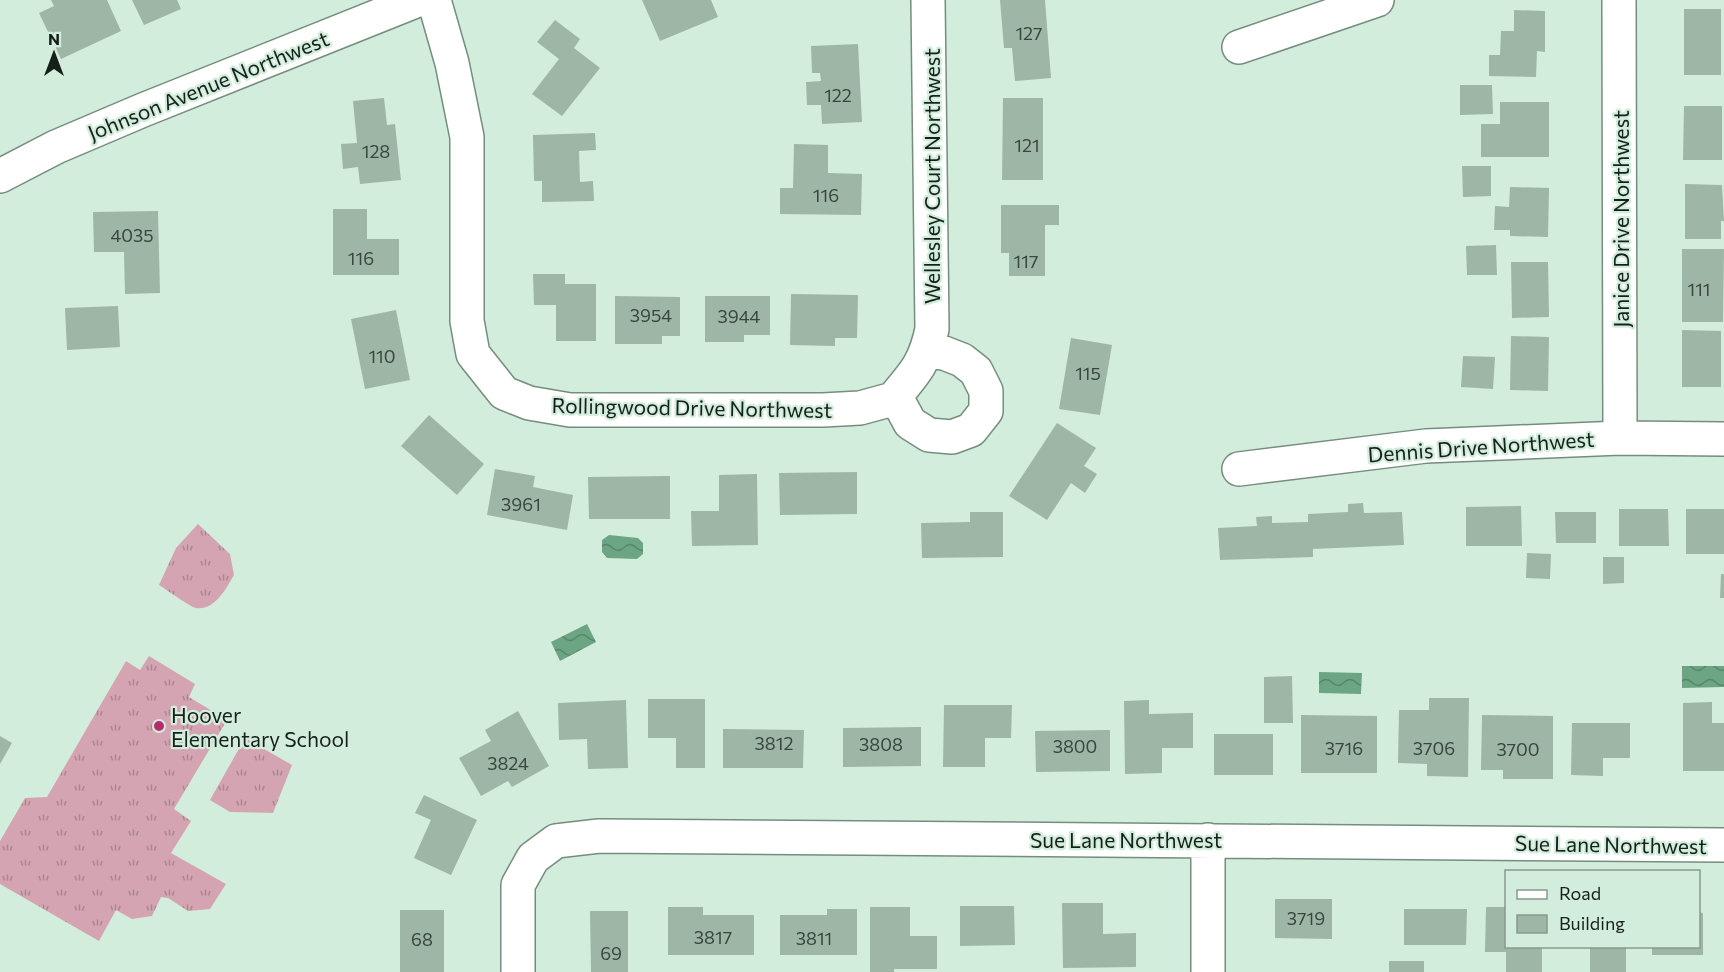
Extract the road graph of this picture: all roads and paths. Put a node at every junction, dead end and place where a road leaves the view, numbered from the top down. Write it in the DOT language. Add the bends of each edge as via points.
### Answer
graph roads {
  1 [pos="418,0"];
  2 [pos="434,0"];
  3 [pos="928,0"];
  4 [pos="1377,0"];
  5 [pos="1619,0"];
  6 [pos="1239,47"];
  7 [pos="0,176"];
  8 [pos="927,351"];
  9 [pos="893,399"];
  10 [pos="1620,438"];
  11 [pos="1724,439"];
  12 [pos="1239,469"];
  13 [pos="1208,840"];
  14 [pos="1724,844"];
  15 [pos="518,972"];
  16 [pos="1208,972"];
  1 -- 7 [label="street, Johnson Avenue Northwest" via="121,119"];
  2 -- 9 [label="street, Rollingwood Drive Northwest" via="453,63 468,138 467,321 473,354 504,393 529,403 570,410 823,410 860,408"];
  3 -- 8 [label="street, Wellesley Court Northwest" via="932,329"];
  4 -- 6 [label="street"];
  5 -- 10 [label="street, Janice Drive Northwest"];
  8 -- 9 [label="street, Wellesley Court Northwest" via="918,369"];
  8 -- 9 [label="street" via="962,360 976,371 986,391 986,411 971,430 952,437 929,435 910,423"];
  10 -- 11 [label="street, Dennis Drive Northwest"];
  10 -- 12 [label="street, Dennis Drive Northwest" via="1426,446"];
  13 -- 14 [label="street, Sue Lane Northwest"];
  13 -- 15 [label="street, Sue Lane Northwest" via="599,836 556,841 533,858 518,885"];
  13 -- 16 [label="street"];
}
